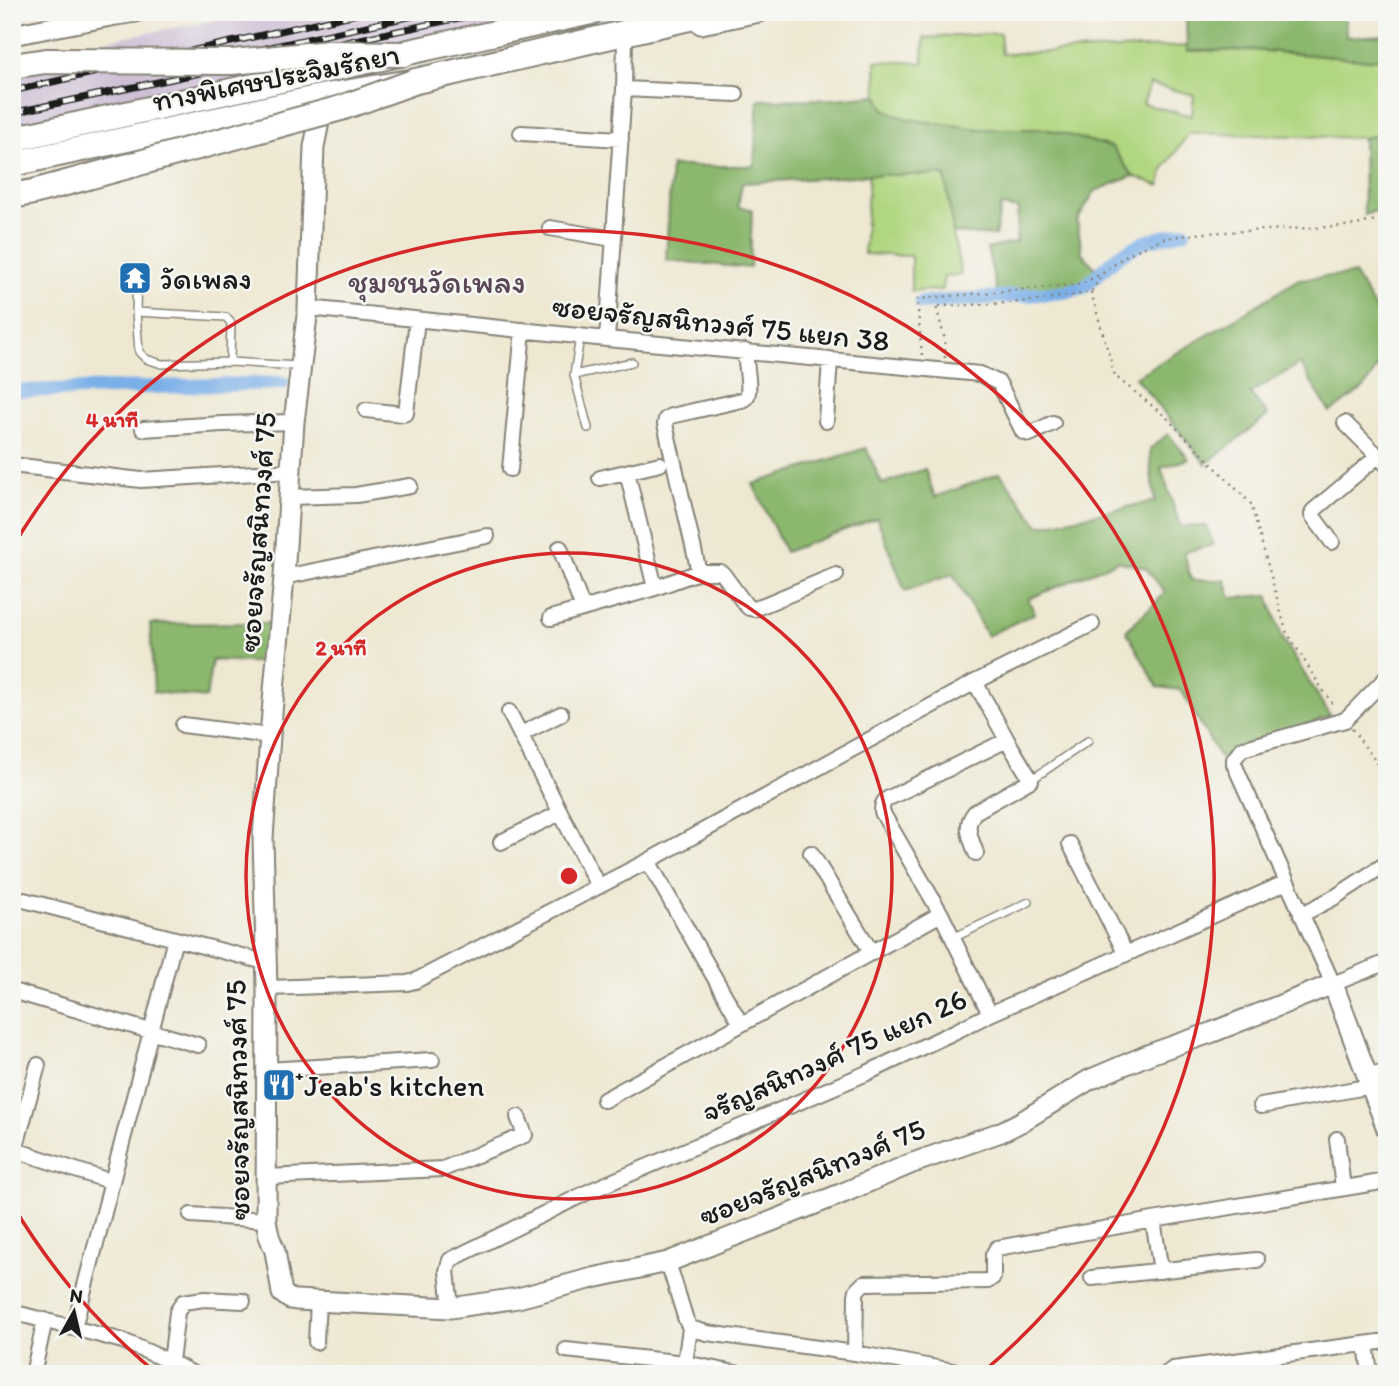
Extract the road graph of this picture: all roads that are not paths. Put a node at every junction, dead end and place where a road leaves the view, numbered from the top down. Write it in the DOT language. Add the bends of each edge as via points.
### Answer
graph roads {
  1 [pos="136,12"];
  2 [pos="591,12"];
  3 [pos="715,12"];
  4 [pos="759,12"];
  5 [pos="12,35"];
  6 [pos="625,39"];
  7 [pos="404,54"];
  8 [pos="12,66"];
  9 [pos="416,80"];
  10 [pos="624,89"];
  11 [pos="736,94"];
  12 [pos="323,100"];
  13 [pos="521,133"];
  14 [pos="12,139"];
  15 [pos="621,139"];
  16 [pos="12,166"];
  17 [pos="12,196"];
  18 [pos="550,228"];
  19 [pos="613,239"];
  20 [pos="137,272"];
  21 [pos="308,308"];
  22 [pos="136,312"];
  23 [pos="417,320"];
  24 [pos="523,330"];
  25 [pos="580,336"];
  26 [pos="607,339"];
  27 [pos="745,351"];
  28 [pos="830,359"];
  29 [pos="230,362"];
  30 [pos="632,362"];
  31 [pos="301,366"];
  32 [pos="574,375"];
  33 [pos="366,410"];
  34 [pos="827,421"];
  35 [pos="294,422"];
  36 [pos="1053,423"];
  37 [pos="1345,423"];
  38 [pos="588,428"];
  39 [pos="144,429"];
  40 [pos="1382,460"];
  41 [pos="660,464"];
  42 [pos="12,465"];
  43 [pos="510,468"];
  44 [pos="290,471"];
  45 [pos="627,472"];
  46 [pos="600,478"];
  47 [pos="410,486"];
  48 [pos="289,497"];
  49 [pos="487,536"];
  50 [pos="1332,542"];
  51 [pos="560,548"];
  52 [pos="699,572"];
  53 [pos="836,575"];
  54 [pos="284,577"];
  55 [pos="655,587"];
  56 [pos="583,609"];
  57 [pos="551,618"];
  58 [pos="1092,624"];
  59 [pos="1387,677"];
  60 [pos="975,682"];
  61 [pos="509,712"];
  62 [pos="561,714"];
  63 [pos="183,725"];
  64 [pos="521,734"];
  65 [pos="270,736"];
  66 [pos="1007,740"];
  67 [pos="1088,741"];
  68 [pos="1031,780"];
  69 [pos="560,813"];
  70 [pos="501,842"];
  71 [pos="1070,844"];
  72 [pos="811,853"];
  73 [pos="976,853"];
  74 [pos="648,861"];
  75 [pos="1387,863"];
  76 [pos="1287,882"];
  77 [pos="598,886"];
  78 [pos="12,897"];
  79 [pos="1028,902"];
  80 [pos="941,914"];
  81 [pos="1301,915"];
  82 [pos="953,938"];
  83 [pos="175,939"];
  84 [pos="872,953"];
  85 [pos="1126,954"];
  86 [pos="1387,961"];
  87 [pos="265,962"];
  88 [pos="1333,984"];
  89 [pos="267,988"];
  90 [pos="12,991"];
  91 [pos="990,1014"];
  92 [pos="741,1024"];
  93 [pos="150,1031"];
  94 [pos="198,1045"];
  95 [pos="432,1059"];
  96 [pos="38,1065"];
  97 [pos="267,1070"];
  98 [pos="1376,1078"];
  99 [pos="604,1100"];
  100 [pos="1261,1106"];
  101 [pos="518,1117"];
  102 [pos="1386,1125"];
  103 [pos="1337,1139"];
  104 [pos="13,1149"];
  105 [pos="266,1177"];
  106 [pos="1387,1181"];
  107 [pos="112,1182"];
  108 [pos="1343,1188"];
  109 [pos="191,1216"];
  110 [pos="266,1220"];
  111 [pos="1153,1220"];
  112 [pos="1257,1260"];
  113 [pos="668,1262"];
  114 [pos="1161,1271"];
  115 [pos="1092,1278"];
  116 [pos="243,1301"];
  117 [pos="318,1301"];
  118 [pos="451,1308"];
  119 [pos="12,1312"];
  120 [pos="45,1321"];
  121 [pos="74,1328"];
  122 [pos="691,1328"];
  123 [pos="1387,1341"];
  124 [pos="316,1342"];
  125 [pos="1366,1344"];
  126 [pos="566,1350"];
  127 [pos="855,1353"];
  128 [pos="170,1362"];
  129 [pos="685,1363"];
  130 [pos="35,1365"];
  131 [pos="193,1374"];
  132 [pos="740,1374"];
  133 [pos="970,1374"];
  134 [pos="1166,1374"];
  135 [pos="1370,1374"];
  1 -- 5 [label="street"];
  2 -- 7 [label="highway, ทางพิเศษประจิมรัถยา"];
  3 -- 9 [label="highway, ทางพิเศษประจิมรัถยา"];
  4 -- 6 [label="street"];
  6 -- 10 [label="street"];
  6 -- 12 [label="street"];
  7 -- 8 [label="highway, bridge" via="329,53 232,62 46,61"];
  7 -- 14 [label="highway, ทางพิเศษประจิมรัถยา, bridge"];
  9 -- 16 [label="highway, ทางพิเศษประจิมรัถยา, bridge"];
  9 -- 17 [label="highway, bridge" via="341,107"];
  10 -- 11 [label="street"];
  10 -- 15 [label="street"];
  12 -- 16 [label="street" via="133,145"];
  12 -- 21 [label="street, ซอยจรัญสนิทวงศ์ 75" via="314,147"];
  13 -- 15 [label="street"];
  15 -- 19 [label="street"];
  18 -- 19 [label="street"];
  19 -- 26 [label="street"];
  20 -- 22 [label="lane"];
  21 -- 23 [label="street, ซอยจรัญสนิทวงศ์ 75 แยก 38"];
  21 -- 31 [label="street, ซอยจรัญสนิทวงศ์ 75"];
  22 -- 29 [label="lane" via="139,352 146,359 162,364"];
  22 -- 29 [label="lane" via="226,317 231,323"];
  23 -- 24 [label="street, ซอยจรัญสนิทวงศ์ 75 แยก 38"];
  23 -- 33 [label="street" via="406,413"];
  24 -- 25 [label="street, ซอยจรัญสนิทวงศ์ 75 แยก 38"];
  24 -- 43 [label="street"];
  25 -- 26 [label="street, ซอยจรัญสนิทวงศ์ 75 แยก 38"];
  25 -- 32 [label="lane"];
  26 -- 27 [label="street, ซอยจรัญสนิทวงศ์ 75 แยก 38"];
  27 -- 28 [label="street, ซอยจรัญสนิทวงศ์ 75 แยก 38"];
  27 -- 52 [label="street" via="747,396 666,419"];
  28 -- 34 [label="street"];
  28 -- 36 [label="street, ซอยจรัญสนิทวงศ์ 75 แยก 38" via="980,374 998,382 1022,431 1030,434"];
  29 -- 31 [label="lane"];
  30 -- 32 [label="lane"];
  31 -- 35 [label="street, ซอยจรัญสนิทวงศ์ 75"];
  32 -- 38 [label="lane"];
  35 -- 39 [label="street"];
  35 -- 44 [label="street, ซอยจรัญสนิทวงศ์ 75"];
  37 -- 40 [label="street"];
  40 -- 50 [label="street" via="1313,511"];
  41 -- 45 [label="street"];
  42 -- 44 [label="street" via="141,480"];
  44 -- 48 [label="street, ซอยจรัญสนิทวงศ์ 75"];
  45 -- 46 [label="street"];
  45 -- 55 [label="street"];
  47 -- 48 [label="street" via="356,495"];
  48 -- 54 [label="street, ซอยจรัญสนิทวงศ์ 75"];
  49 -- 54 [label="street"];
  51 -- 56 [label="street"];
  52 -- 53 [label="street" via="721,572 754,609"];
  52 -- 55 [label="street"];
  54 -- 65 [label="street, ซอยจรัญสนิทวงศ์ 75"];
  55 -- 56 [label="street"];
  56 -- 57 [label="street"];
  58 -- 60 [label="street"];
  59 -- 76 [label="street" via="1345,720 1242,750 1234,759"];
  60 -- 66 [label="street"];
  60 -- 74 [label="street"];
  61 -- 64 [label="street"];
  62 -- 64 [label="street"];
  63 -- 65 [label="street"];
  64 -- 69 [label="street"];
  65 -- 87 [label="street, ซอยจรัญสนิทวงศ์ 75" via="263,838"];
  66 -- 68 [label="street"];
  66 -- 80 [label="street" via="883,804 882,811"];
  67 -- 68 [label="lane"];
  68 -- 73 [label="street" via="971,816 968,826"];
  69 -- 70 [label="street"];
  69 -- 77 [label="street"];
  71 -- 85 [label="street"];
  72 -- 84 [label="street"];
  74 -- 77 [label="street"];
  74 -- 92 [label="street"];
  75 -- 81 [label="street"];
  76 -- 81 [label="street"];
  76 -- 85 [label="street, จรัญสนิทวงศ์ 75 แยก 26"];
  77 -- 89 [label="street" via="415,981"];
  78 -- 83 [label="street"];
  79 -- 82 [label="lane"];
  80 -- 82 [label="street"];
  80 -- 84 [label="street"];
  81 -- 88 [label="street"];
  82 -- 91 [label="street"];
  83 -- 87 [label="street"];
  83 -- 93 [label="street"];
  84 -- 92 [label="street"];
  85 -- 91 [label="street, จรัญสนิทวงศ์ 75 แยก 26"];
  86 -- 88 [label="street"];
  87 -- 89 [label="street, ซอยจรัญสนิทวงศ์ 75"];
  88 -- 98 [label="street"];
  88 -- 113 [label="street, ซอยจรัญสนิทวงศ์ 75" via="1089,1080 1001,1132"];
  89 -- 97 [label="street, ซอยจรัญสนิทวงศ์ 75"];
  90 -- 93 [label="street"];
  91 -- 118 [label="street, จรัญสนิทวงศ์ 75 แยก 26" via="867,1073 590,1191 450,1260"];
  92 -- 99 [label="street"];
  93 -- 94 [label="street"];
  93 -- 107 [label="street"];
  95 -- 97 [label="street"];
  96 -- 104 [label="street"];
  97 -- 105 [label="street, ซอยจรัญสนิทวงศ์ 75"];
  98 -- 100 [label="street"];
  98 -- 102 [label="street"];
  101 -- 105 [label="street" via="525,1135 443,1169"];
  103 -- 108 [label="street"];
  104 -- 107 [label="street"];
  105 -- 110 [label="street, ซอยจรัญสนิทวงศ์ 75"];
  106 -- 108 [label="street"];
  107 -- 121 [label="street"];
  108 -- 111 [label="street"];
  109 -- 110 [label="street"];
  110 -- 117 [label="street, ซอยจรัญสนิทวงศ์ 75" via="282,1293 290,1299"];
  111 -- 114 [label="street"];
  111 -- 127 [label="street" via="997,1248 993,1277 988,1280 864,1283 856,1295"];
  112 -- 114 [label="street"];
  113 -- 118 [label="street, ซอยจรัญสนิทวงศ์ 75" via="518,1298"];
  113 -- 122 [label="street"];
  114 -- 115 [label="street"];
  116 -- 128 [label="street" via="183,1302 177,1312"];
  117 -- 118 [label="street, ซอยจรัญสนิทวงศ์ 75"];
  117 -- 124 [label="street"];
  119 -- 120 [label="street"];
  120 -- 121 [label="street"];
  120 -- 130 [label="street"];
  121 -- 128 [label="street" via="123,1341"];
  122 -- 127 [label="street"];
  122 -- 129 [label="street"];
  123 -- 125 [label="street"];
  125 -- 134 [label="street" via="1173,1368"];
  125 -- 135 [label="street"];
  126 -- 129 [label="street"];
  127 -- 133 [label="street"];
  128 -- 131 [label="street"];
  129 -- 132 [label="street"];
}
